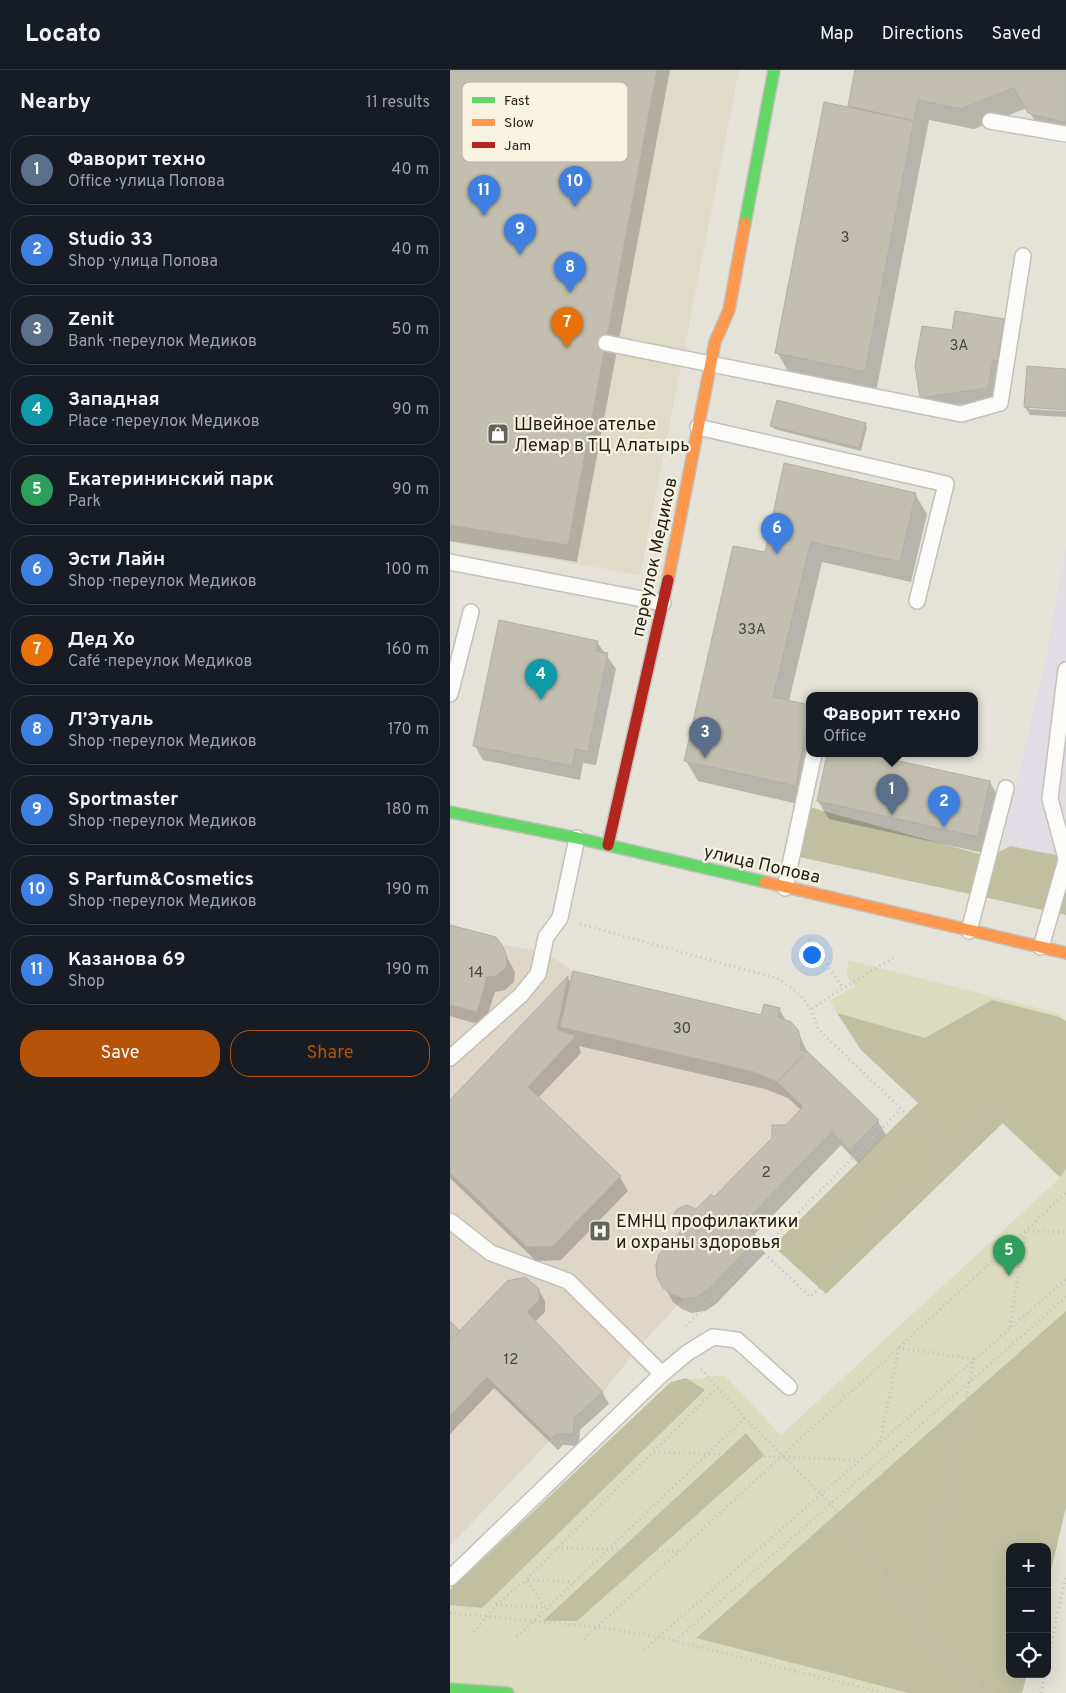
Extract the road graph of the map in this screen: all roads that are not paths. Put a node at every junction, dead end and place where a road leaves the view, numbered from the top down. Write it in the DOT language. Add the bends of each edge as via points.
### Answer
graph roads {
  1 [pos="774,70"];
  2 [pos="990,121"];
  3 [pos="1066,134"];
  4 [pos="1023,256"];
  5 [pos="606,343"];
  6 [pos="710,365"];
  7 [pos="698,427"];
  8 [pos="450,562"];
  9 [pos="917,602"];
  10 [pos="662,603"];
  11 [pos="471,612"];
  12 [pos="1066,670"];
  13 [pos="450,694"];
  14 [pos="813,757"];
  15 [pos="1006,788"];
  16 [pos="450,812"];
  17 [pos="577,838"];
  18 [pos="608,845"];
  19 [pos="1066,859"];
  20 [pos="785,888"];
  21 [pos="969,931"];
  22 [pos="1041,947"];
  23 [pos="1066,953"];
  24 [pos="450,1058"];
  25 [pos="450,1221"];
  26 [pos="662,1374"];
  27 [pos="789,1387"];
  28 [pos="450,1578"];
  29 [pos="450,1689"];
  30 [pos="508,1693"];
  1 -- 6 [label="street, переулок Медиков" via="729,310 715,342"];
  2 -- 3 [label="lane"];
  4 -- 6 [label="lane" via="1000,403 961,414"];
  5 -- 6 [label="lane"];
  6 -- 7 [label="street, переулок Медиков"];
  7 -- 9 [label="lane" via="946,484"];
  7 -- 10 [label="street, переулок Медиков"];
  8 -- 10 [label="lane"];
  10 -- 18 [label="street, переулок Медиков"];
  11 -- 13 [label="lane"];
  12 -- 19 [label="lane" via="1050,799"];
  14 -- 20 [label="lane"];
  15 -- 21 [label="lane"];
  16 -- 17 [label="street, улица Попова"];
  17 -- 18 [label="street, улица Попова"];
  17 -- 24 [label="lane" via="560,918 546,937 538,974 521,995"];
  18 -- 20 [label="street, улица Попова"];
  19 -- 22 [label="lane"];
  20 -- 21 [label="street, улица Попова"];
  21 -- 22 [label="street, улица Попова"];
  22 -- 23 [label="street, улица Попова"];
  25 -- 26 [label="lane" via="491,1253 568,1281"];
  26 -- 27 [label="lane" via="713,1337 737,1340"];
  26 -- 28 [label="lane"];
  29 -- 30 [label="street"];
}
